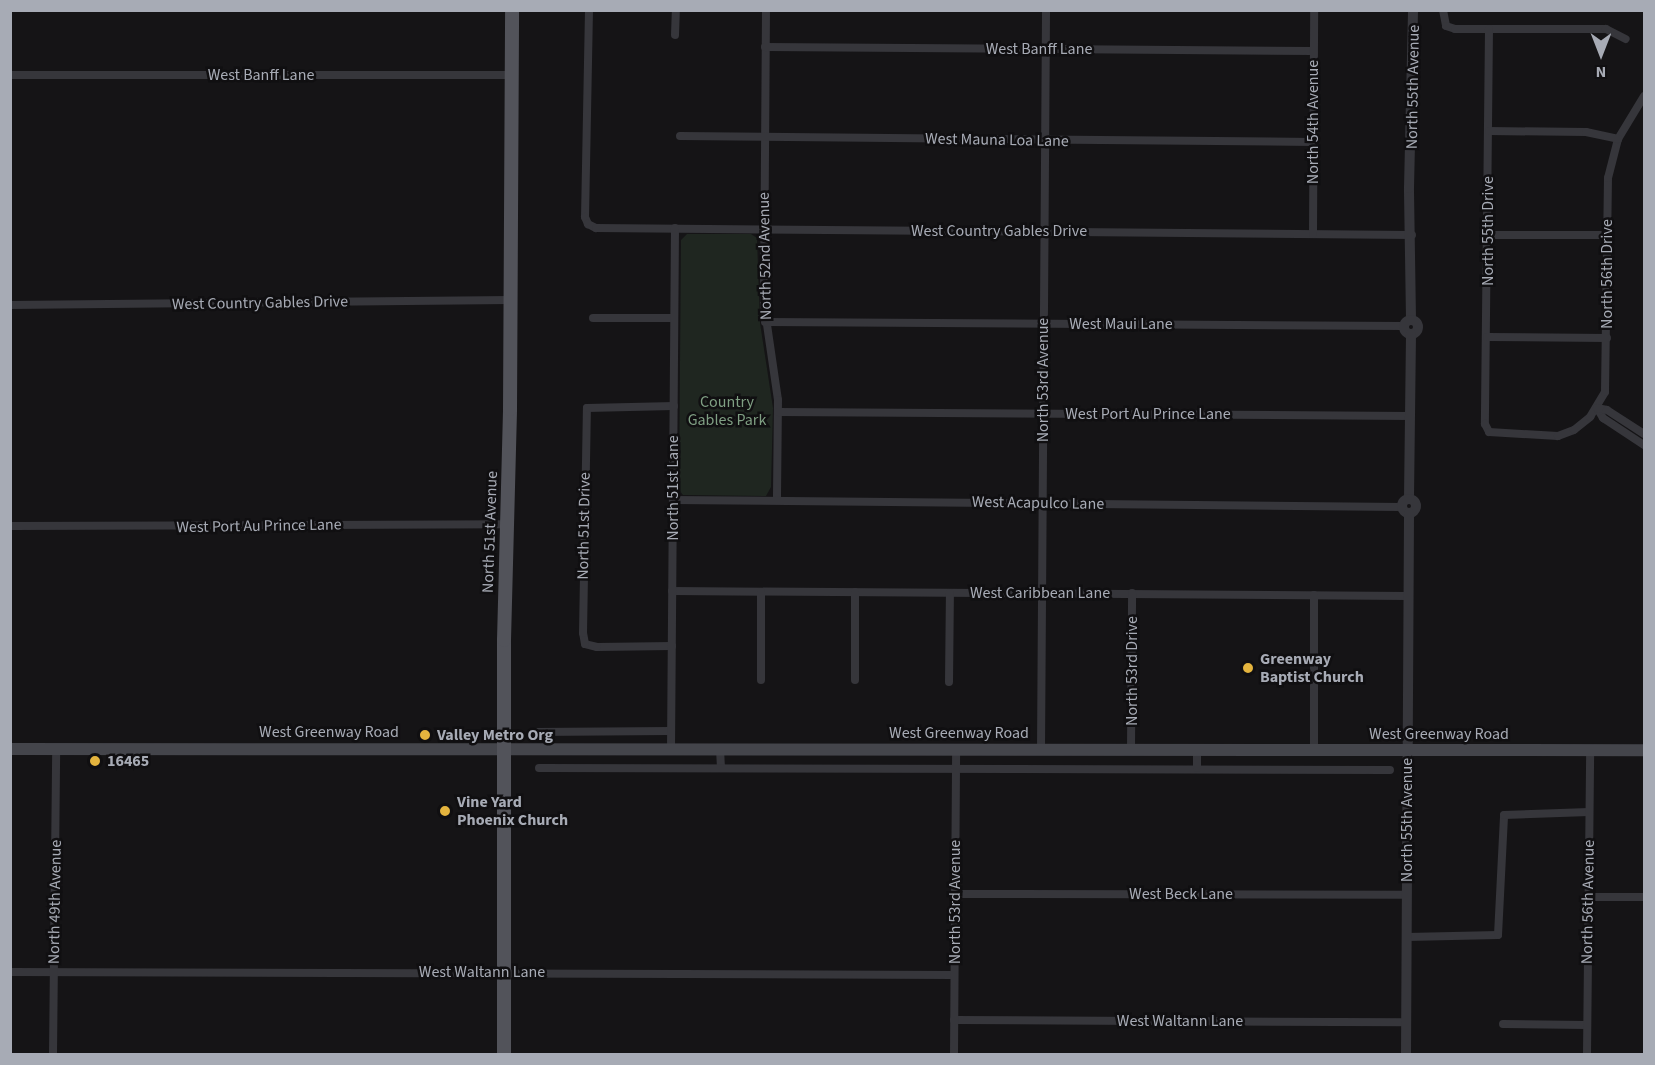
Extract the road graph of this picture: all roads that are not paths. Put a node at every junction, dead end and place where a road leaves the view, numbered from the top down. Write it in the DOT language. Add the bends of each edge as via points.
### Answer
graph roads {
  1 [pos="512,10"];
  2 [pos="589,10"];
  3 [pos="676,10"];
  4 [pos="766,10"];
  5 [pos="1046,10"];
  6 [pos="1314,10"];
  7 [pos="1413,10"];
  8 [pos="1443,10"];
  9 [pos="1489,29"];
  10 [pos="675,35"];
  11 [pos="1626,39"];
  12 [pos="765,47"];
  13 [pos="1046,48"];
  14 [pos="1313,51"];
  15 [pos="10,75"];
  16 [pos="512,75"];
  17 [pos="1644,96"];
  18 [pos="1489,131"];
  19 [pos="680,136"];
  20 [pos="764,137"];
  21 [pos="1618,139"];
  22 [pos="1045,141"];
  23 [pos="1313,142"];
  24 [pos="675,228"];
  25 [pos="764,229"];
  26 [pos="1045,232"];
  27 [pos="1313,234"];
  28 [pos="1412,235"];
  29 [pos="1488,235"];
  30 [pos="1607,235"];
  31 [pos="510,300"];
  32 [pos="10,305"];
  33 [pos="592,318"];
  34 [pos="674,318"];
  35 [pos="765,322"];
  36 [pos="1044,323"];
  37 [pos="1409,326"];
  38 [pos="1487,337"];
  39 [pos="1607,338"];
  40 [pos="674,406"];
  41 [pos="1597,408"];
  42 [pos="778,412"];
  43 [pos="1043,414"];
  44 [pos="1410,416"];
  45 [pos="1625,427"];
  46 [pos="1644,434"];
  47 [pos="1644,445"];
  48 [pos="673,500"];
  49 [pos="777,500"];
  50 [pos="1042,502"];
  51 [pos="1407,506"];
  52 [pos="507,524"];
  53 [pos="10,526"];
  54 [pos="672,591"];
  55 [pos="761,592"];
  56 [pos="855,592"];
  57 [pos="950,593"];
  58 [pos="1132,593"];
  59 [pos="1042,594"];
  60 [pos="1314,595"];
  61 [pos="1408,596"];
  62 [pos="672,646"];
  63 [pos="760,680"];
  64 [pos="855,680"];
  65 [pos="949,682"];
  66 [pos="672,731"];
  67 [pos="535,732"];
  68 [pos="503,748"];
  69 [pos="10,749"];
  70 [pos="56,749"];
  71 [pos="671,749"];
  72 [pos="720,749"];
  73 [pos="956,749"];
  74 [pos="1041,749"];
  75 [pos="1131,749"];
  76 [pos="1197,749"];
  77 [pos="1314,750"];
  78 [pos="1407,750"];
  79 [pos="1590,750"];
  80 [pos="1644,750"];
  81 [pos="539,768"];
  82 [pos="720,768"];
  83 [pos="955,768"];
  84 [pos="1197,768"];
  85 [pos="1390,770"];
  86 [pos="1589,812"];
  87 [pos="955,894"];
  88 [pos="1407,895"];
  89 [pos="1588,897"];
  90 [pos="1644,897"];
  91 [pos="1407,937"];
  92 [pos="10,972"];
  93 [pos="54,972"];
  94 [pos="504,972"];
  95 [pos="954,975"];
  96 [pos="954,1020"];
  97 [pos="1406,1022"];
  98 [pos="1503,1024"];
  99 [pos="1587,1024"];
  100 [pos="53,1054"];
  101 [pos="504,1054"];
  102 [pos="954,1054"];
  103 [pos="1406,1054"];
  104 [pos="1587,1054"];
  1 -- 16 [label="main road, North 51st Avenue"];
  2 -- 24 [label="street, West Country Gables Drive" via="588,224 596,228"];
  3 -- 10 [label="street"];
  4 -- 12 [label="street, North 52nd Avenue"];
  5 -- 13 [label="street, North 53rd Avenue"];
  6 -- 14 [label="street, North 54th Avenue"];
  7 -- 28 [label="street, North 55th Avenue" via="1412,164 1416,187"];
  8 -- 9 [label="street" via="1446,26"];
  9 -- 11 [label="street" via="1606,29"];
  9 -- 18 [label="street, North 55th Drive"];
  12 -- 13 [label="street, West Banff Lane"];
  12 -- 20 [label="street, North 52nd Avenue"];
  13 -- 14 [label="street, West Banff Lane"];
  13 -- 22 [label="street, North 53rd Avenue"];
  14 -- 23 [label="street, North 54th Avenue"];
  15 -- 16 [label="street, West Banff Lane"];
  16 -- 31 [label="main road, North 51st Avenue"];
  17 -- 21 [label="street"];
  18 -- 21 [label="street" via="1586,132"];
  18 -- 29 [label="street, North 55th Drive"];
  19 -- 20 [label="street, West Mauna Loa Lane"];
  20 -- 22 [label="street, West Mauna Loa Lane"];
  20 -- 25 [label="street, North 52nd Avenue"];
  21 -- 30 [label="street, North 56th Drive" via="1608,178"];
  22 -- 23 [label="street, West Mauna Loa Lane"];
  22 -- 26 [label="street, North 53rd Avenue"];
  23 -- 27 [label="street, North 54th Avenue"];
  24 -- 25 [label="street, West Country Gables Drive"];
  24 -- 34 [label="street, North 51st Lane"];
  25 -- 26 [label="street, West Country Gables Drive"];
  25 -- 35 [label="street, North 52nd Avenue"];
  26 -- 27 [label="street, West Country Gables Drive"];
  26 -- 36 [label="street, North 53rd Avenue"];
  27 -- 28 [label="street, West Country Gables Drive"];
  28 -- 37 [label="street, North 55th Avenue"];
  29 -- 30 [label="street"];
  29 -- 38 [label="street, North 55th Drive"];
  30 -- 39 [label="street, North 56th Drive"];
  31 -- 32 [label="street, West Country Gables Drive"];
  31 -- 52 [label="main road, North 51st Avenue"];
  33 -- 34 [label="street"];
  34 -- 40 [label="street, North 51st Lane"];
  35 -- 36 [label="street, West Maui Lane"];
  35 -- 42 [label="street, North 52nd Avenue"];
  36 -- 37 [label="street, West Maui Lane"];
  36 -- 43 [label="street, North 53rd Avenue"];
  37 -- 44 [label="street, North 55th Avenue"];
  38 -- 39 [label="street"];
  38 -- 41 [label="street, North 55th Drive" via="1485,424 1489,432 1558,436 1574,430"];
  39 -- 41 [label="street, North 56th Drive" via="1606,384"];
  40 -- 48 [label="street, North 51st Lane"];
  40 -- 62 [label="street, North 51st Drive" via="587,408 585,644"];
  41 -- 45 [label="street" via="1603,418"];
  42 -- 43 [label="street, West Port Au Prince Lane"];
  42 -- 49 [label="street, North 52nd Avenue"];
  43 -- 44 [label="street, West Port Au Prince Lane"];
  43 -- 50 [label="street, North 53rd Avenue"];
  44 -- 51 [label="street, North 55th Avenue"];
  45 -- 46 [label="street"];
  45 -- 47 [label="street"];
  48 -- 49 [label="street, West Acapulco Lane"];
  48 -- 54 [label="street, North 51st Lane"];
  49 -- 50 [label="street, West Acapulco Lane"];
  50 -- 51 [label="street, West Acapulco Lane"];
  50 -- 59 [label="street, North 53rd Avenue"];
  51 -- 61 [label="street, North 55th Avenue"];
  52 -- 53 [label="street, West Port Au Prince Lane"];
  52 -- 68 [label="main road, North 51st Avenue"];
  54 -- 55 [label="street, West Caribbean Lane"];
  54 -- 62 [label="street, North 51st Lane"];
  55 -- 56 [label="street, West Caribbean Lane"];
  55 -- 63 [label="street"];
  56 -- 57 [label="street, West Caribbean Lane"];
  56 -- 64 [label="street"];
  57 -- 59 [label="street, West Caribbean Lane"];
  57 -- 65 [label="street"];
  58 -- 59 [label="street, West Caribbean Lane"];
  58 -- 60 [label="street, West Caribbean Lane"];
  58 -- 75 [label="street, North 53rd Drive"];
  59 -- 74 [label="street, North 53rd Avenue"];
  60 -- 61 [label="street, West Caribbean Lane"];
  60 -- 77 [label="street"];
  61 -- 78 [label="street, North 55th Avenue"];
  62 -- 66 [label="street, North 51st Lane"];
  66 -- 67 [label="street"];
  66 -- 71 [label="street, North 51st Lane"];
  68 -- 70 [label="main road, West Greenway Road"];
  68 -- 71 [label="main road, West Greenway Road"];
  68 -- 94 [label="main road, North 51st Avenue"];
  69 -- 70 [label="main road, West Greenway Road"];
  70 -- 93 [label="street, North 49th Avenue"];
  71 -- 72 [label="main road, West Greenway Road"];
  72 -- 73 [label="main road, West Greenway Road"];
  72 -- 82 [label="street"];
  73 -- 74 [label="main road, West Greenway Road"];
  73 -- 83 [label="street, North 53rd Avenue"];
  74 -- 75 [label="main road, West Greenway Road"];
  75 -- 76 [label="main road, West Greenway Road"];
  76 -- 77 [label="main road, West Greenway Road"];
  76 -- 84 [label="street"];
  77 -- 78 [label="main road, West Greenway Road"];
  78 -- 79 [label="main road, West Greenway Road"];
  78 -- 88 [label="street, North 55th Avenue"];
  79 -- 80 [label="main road, West Greenway Road"];
  79 -- 86 [label="street, North 56th Avenue"];
  81 -- 82 [label="street"];
  82 -- 83 [label="street"];
  83 -- 84 [label="street"];
  83 -- 87 [label="street, North 53rd Avenue"];
  84 -- 85 [label="street"];
  86 -- 89 [label="street, North 56th Avenue"];
  86 -- 91 [label="street" via="1504,815 1498,935"];
  87 -- 88 [label="street, West Beck Lane"];
  87 -- 95 [label="street, North 53rd Avenue"];
  88 -- 91 [label="street, North 55th Avenue"];
  89 -- 90 [label="street"];
  89 -- 99 [label="street, North 56th Avenue"];
  91 -- 97 [label="street, North 55th Avenue"];
  92 -- 93 [label="street, West Waltann Lane"];
  93 -- 94 [label="street, West Waltann Lane"];
  93 -- 100 [label="street, North 49th Avenue"];
  94 -- 95 [label="street, West Waltann Lane"];
  94 -- 101 [label="main road, North 51st Avenue"];
  95 -- 96 [label="street, North 53rd Avenue"];
  96 -- 97 [label="street, West Waltann Lane"];
  96 -- 102 [label="street, North 53rd Avenue"];
  97 -- 103 [label="street, North 55th Avenue"];
  98 -- 99 [label="street"];
  99 -- 104 [label="street, North 56th Avenue"];
}
